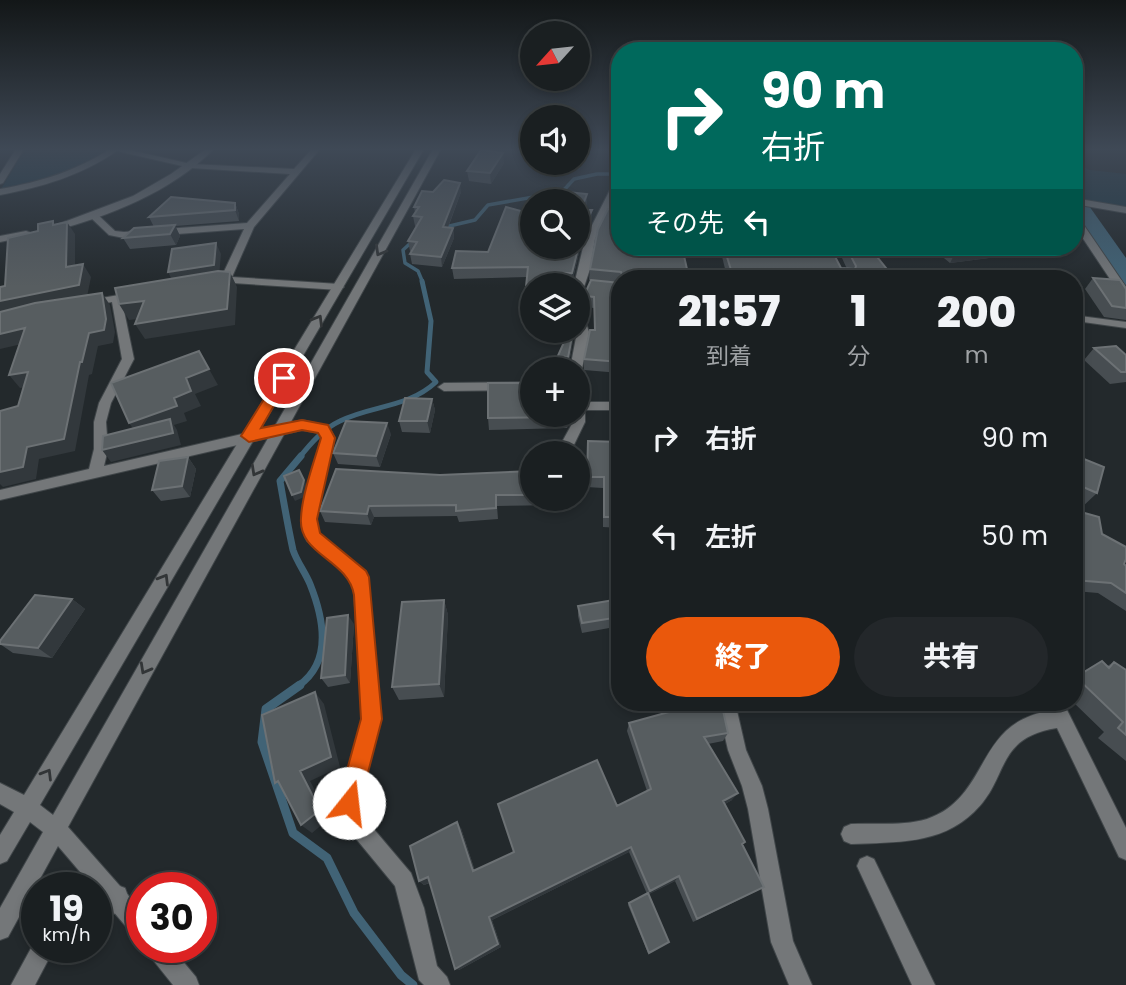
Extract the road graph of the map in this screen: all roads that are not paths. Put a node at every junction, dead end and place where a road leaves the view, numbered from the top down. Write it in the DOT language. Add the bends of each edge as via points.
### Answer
graph roads {
  1 [pos="142,195"];
  2 [pos="277,195"];
  3 [pos="393,195"];
  4 [pos="411,195"];
  5 [pos="611,196"];
  6 [pos="1083,203"];
  7 [pos="1126,210"];
  8 [pos="94,216"];
  9 [pos="250,226"];
  10 [pos="43,230"];
  11 [pos="1083,230"];
  12 [pos="33,233"];
  13 [pos="0,239"];
  14 [pos="582,273"];
  15 [pos="225,281"];
  16 [pos="199,285"];
  17 [pos="339,287"];
  18 [pos="149,293"];
  19 [pos="1126,295"];
  20 [pos="116,298"];
  21 [pos="80,304"];
  22 [pos="1083,319"];
  23 [pos="1126,325"];
  24 [pos="520,386"];
  25 [pos="444,387"];
  26 [pos="590,406"];
  27 [pos="611,407"];
  28 [pos="279,430"];
  29 [pos="249,436"];
  30 [pos="95,474"];
  31 [pos="0,495"];
  32 [pos="728,711"];
  33 [pos="1056,711"];
  34 [pos="1058,711"];
  35 [pos="0,793"];
  36 [pos="27,808"];
  37 [pos="56,829"];
  38 [pos="850,834"];
  39 [pos="1126,850"];
  40 [pos="0,854"];
  41 [pos="867,866"];
  42 [pos="117,896"];
  43 [pos="112,900"];
  44 [pos="126,908"];
  45 [pos="0,929"];
  46 [pos="35,963"];
  47 [pos="170,963"];
  48 [pos="22,985"];
  49 [pos="188,985"];
  50 [pos="439,985"];
  51 [pos="801,985"];
  52 [pos="924,985"];
  1 -- 8 [label="street"];
  2 -- 9 [label="street"];
  3 -- 17 [label="street"];
  4 -- 28 [label="street, one-way"];
  5 -- 14 [label="street" via="590,239"];
  6 -- 7 [label="street"];
  8 -- 9 [label="street" via="112,233 124,235"];
  8 -- 10 [label="street"];
  9 -- 15 [label="street"];
  11 -- 19 [label="street"];
  12 -- 13 [label="street"];
  15 -- 16 [label="street"];
  15 -- 17 [label="street"];
  29 -- 17 [label="street, one-way"];
  18 -- 20 [label="street"];
  20 -- 21 [label="street"];
  20 -- 30 [label="street" via="128,359 104,403"];
  22 -- 23 [label="street"];
  24 -- 25 [label="street"];
  26 -- 27 [label="street"];
  28 -- 29 [label="street"];
  28 -- 37 [label="street, one-way"];
  28 -- 50 [label="street" via="302,425 323,429 328,438 329,471 309,519 312,537 360,577 372,719 349,803 360,828 404,880 426,972"];
  29 -- 30 [label="street"];
  36 -- 29 [label="street, one-way"];
  30 -- 31 [label="street"];
  32 -- 51 [label="street" via="758,810 782,942"];
  33 -- 38 [label="street" via="1016,731 992,761 971,802 930,828"];
  34 -- 39 [label="street"];
  35 -- 36 [label="street"];
  36 -- 37 [label="street"];
  36 -- 40 [label="street"];
  37 -- 42 [label="street"];
  37 -- 45 [label="street"];
  41 -- 52 [label="street"];
  42 -- 43 [label="street"];
  42 -- 44 [label="street"];
  46 -- 48 [label="street"];
  47 -- 49 [label="street"];
}
